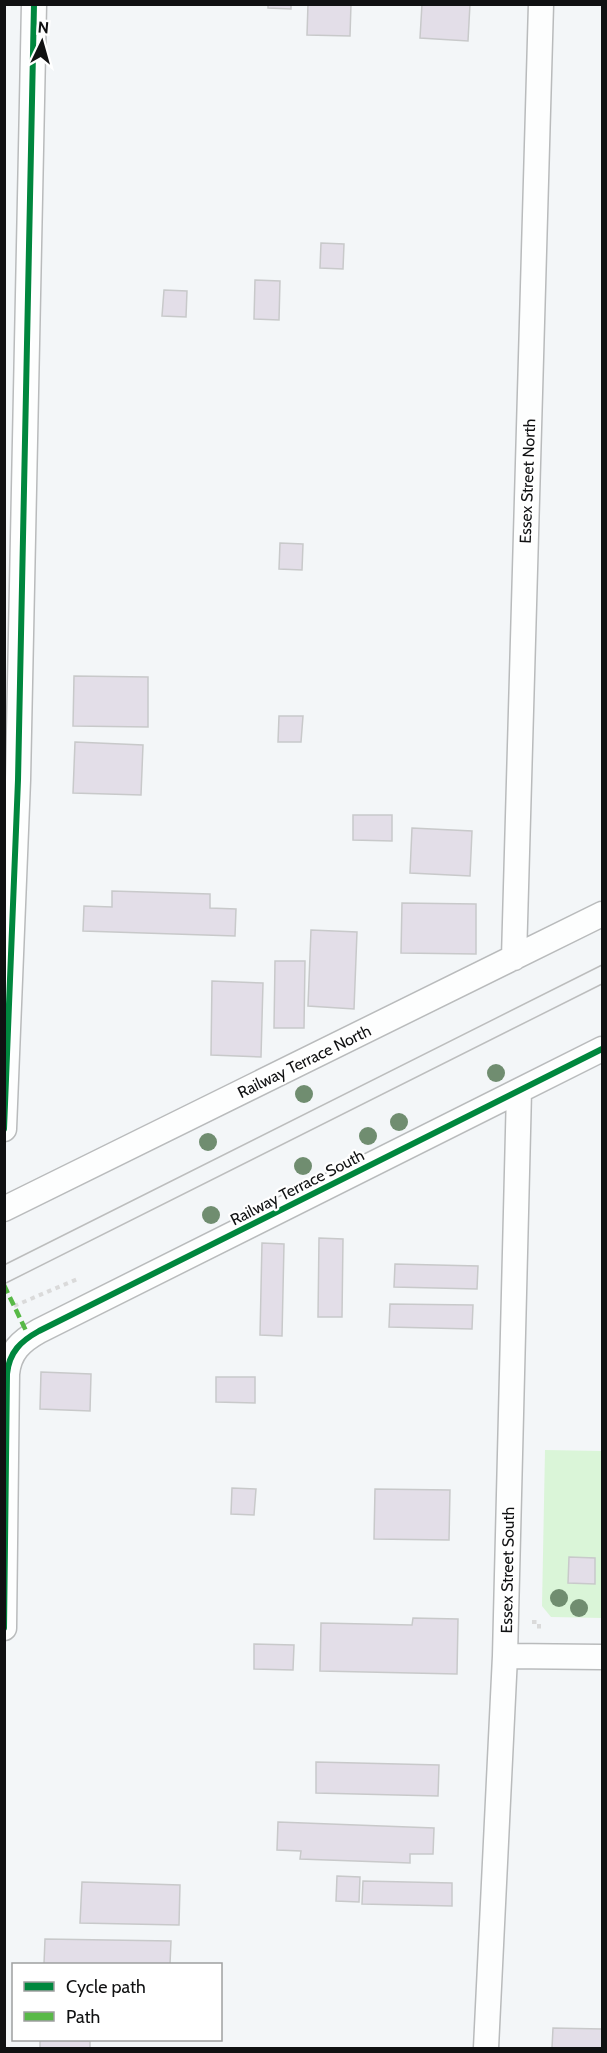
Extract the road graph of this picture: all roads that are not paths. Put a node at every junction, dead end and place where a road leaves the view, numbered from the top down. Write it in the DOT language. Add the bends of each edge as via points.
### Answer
graph roads {
  1 [pos="34,4"];
  2 [pos="541,4"];
  3 [pos="11,780"];
  4 [pos="603,914"];
  5 [pos="514,958"];
  6 [pos="603,1049"];
  7 [pos="519,1091"];
  8 [pos="4,1129"];
  9 [pos="4,1209"];
  10 [pos="4,1628"];
  11 [pos="505,1656"];
  12 [pos="603,1657"];
  13 [pos="486,2049"];
  1 -- 3 [label="street"];
  2 -- 5 [label="street, Essex Street North"];
  3 -- 8 [label="street"];
  4 -- 5 [label="street, Railway Terrace North"];
  5 -- 9 [label="street, Railway Terrace North"];
  6 -- 7 [label="street, Railway Terrace South"];
  7 -- 10 [label="street, Railway Terrace South" via="21,1342 11,1357 6,1384"];
  7 -- 11 [label="street, Essex Street South"];
  11 -- 12 [label="street"];
  11 -- 13 [label="street, Essex Street South"];
}
